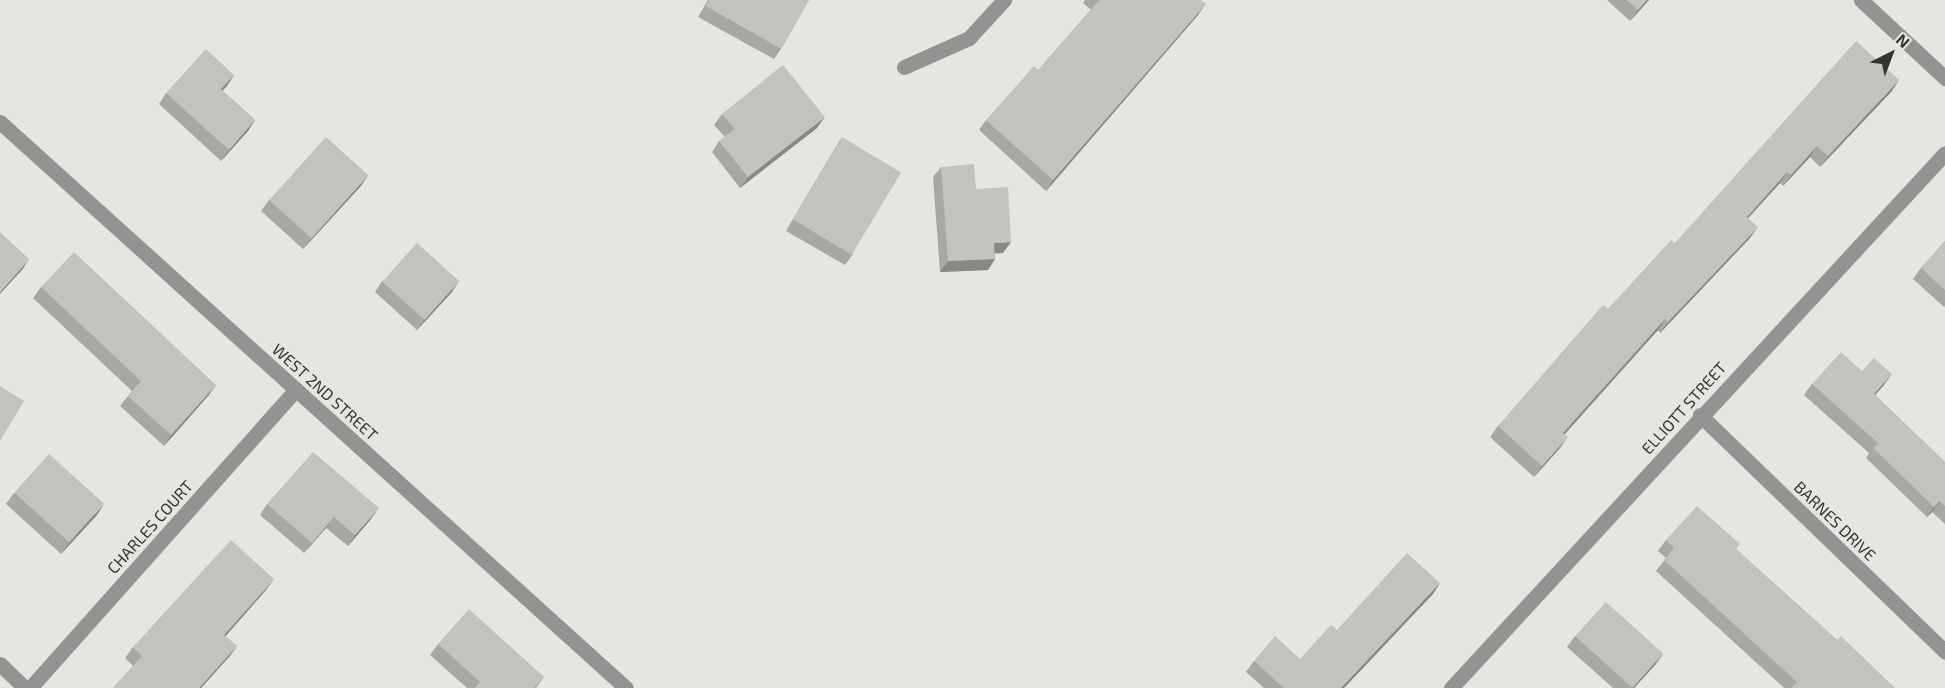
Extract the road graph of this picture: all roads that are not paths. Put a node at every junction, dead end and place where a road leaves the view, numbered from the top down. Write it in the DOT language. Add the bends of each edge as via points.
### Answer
graph roads {
  1 [pos="1004,0"];
  2 [pos="1861,0"];
  3 [pos="904,67"];
  4 [pos="1945,78"];
  5 [pos="0,122"];
  6 [pos="1945,153"];
  7 [pos="296,389"];
  8 [pos="1700,415"];
  9 [pos="1945,652"];
  10 [pos="0,664"];
  11 [pos="25,688"];
  12 [pos="30,688"];
  13 [pos="626,688"];
  14 [pos="1451,688"];
  1 -- 3 [label="street" via="969,38"];
  2 -- 4 [label="street"];
  5 -- 7 [label="street, WEST 2ND STREET"];
  6 -- 8 [label="street, ELLIOTT STREET"];
  7 -- 12 [label="street, CHARLES COURT"];
  7 -- 13 [label="street, WEST 2ND STREET"];
  8 -- 9 [label="street, BARNES DRIVE"];
  8 -- 14 [label="street, ELLIOTT STREET"];
  10 -- 11 [label="street"];
}
